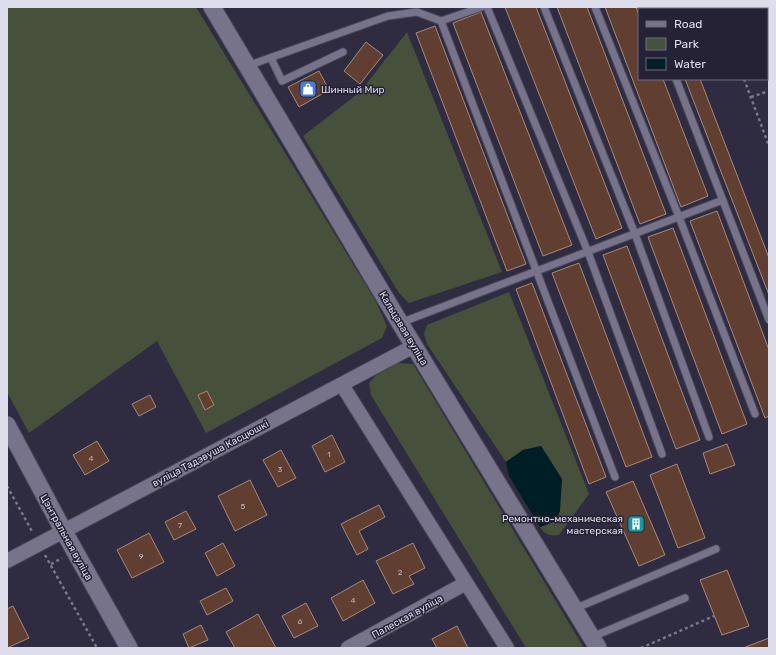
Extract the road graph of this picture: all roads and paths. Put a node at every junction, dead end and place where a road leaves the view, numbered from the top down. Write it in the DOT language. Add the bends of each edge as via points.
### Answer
graph roads {
  1 [pos="212,7"];
  2 [pos="482,7"];
  3 [pos="487,7"];
  4 [pos="544,7"];
  5 [pos="595,7"];
  6 [pos="441,21"];
  7 [pos="343,52"];
  8 [pos="271,58"];
  9 [pos="247,66"];
  10 [pos="676,80"];
  11 [pos="744,80"];
  12 [pos="769,91"];
  13 [pos="751,97"];
  14 [pos="769,146"];
  15 [pos="723,200"];
  16 [pos="679,217"];
  17 [pos="635,234"];
  18 [pos="588,252"];
  19 [pos="537,271"];
  20 [pos="769,320"];
  21 [pos="400,323"];
  22 [pos="414,346"];
  23 [pos="342,385"];
  24 [pos="755,414"];
  25 [pos="7,425"];
  26 [pos="709,437"];
  27 [pos="662,454"];
  28 [pos="615,477"];
  29 [pos="7,486"];
  30 [pos="63,530"];
  31 [pos="39,543"];
  32 [pos="716,549"];
  33 [pos="7,560"];
  34 [pos="466,583"];
  35 [pos="685,598"];
  36 [pos="574,609"];
  37 [pos="714,616"];
  38 [pos="595,643"];
  39 [pos="97,648"];
  40 [pos="129,648"];
  41 [pos="348,648"];
  42 [pos="507,648"];
  43 [pos="641,648"];
  1 -- 9 [label="street, Кальцавая вуліца"];
  2 -- 6 [label="lane"];
  3 -- 18 [label="lane"];
  4 -- 17 [label="lane"];
  5 -- 16 [label="lane"];
  6 -- 8 [label="lane" via="417,12 388,16"];
  6 -- 19 [label="lane"];
  7 -- 8 [label="lane" via="282,82"];
  8 -- 9 [label="lane"];
  9 -- 21 [label="street, Кальцавая вуліца"];
  10 -- 15 [label="lane"];
  11 -- 13 [label="path"];
  12 -- 13 [label="path"];
  13 -- 14 [label="path"];
  15 -- 16 [label="lane"];
  15 -- 20 [label="lane"];
  16 -- 17 [label="lane"];
  16 -- 24 [label="lane"];
  17 -- 18 [label="lane"];
  17 -- 26 [label="lane"];
  18 -- 19 [label="lane"];
  18 -- 27 [label="lane"];
  19 -- 21 [label="lane"];
  19 -- 28 [label="lane"];
  21 -- 22 [label="street, Кальцавая вуліца"];
  22 -- 23 [label="street, вуліца Тадэвуша Касцюшкі"];
  22 -- 36 [label="street, Кальцавая вуліца"];
  23 -- 30 [label="street, вуліца Тадэвуша Касцюшкі"];
  23 -- 34 [label="street"];
  25 -- 30 [label="street, Цэнтральная вуліца"];
  29 -- 31 [label="path"];
  30 -- 31 [label="street, вуліца Тадэвуша Касцюшкі"];
  30 -- 40 [label="street, Цэнтральная вуліца"];
  31 -- 33 [label="street, вуліца Тадэвуша Касцюшкі"];
  31 -- 39 [label="path"];
  32 -- 36 [label="lane"];
  34 -- 41 [label="street, Палеская вуліца"];
  34 -- 42 [label="street"];
  35 -- 38 [label="lane"];
  36 -- 38 [label="street, Кальцавая вуліца"];
  37 -- 43 [label="path"];
}
